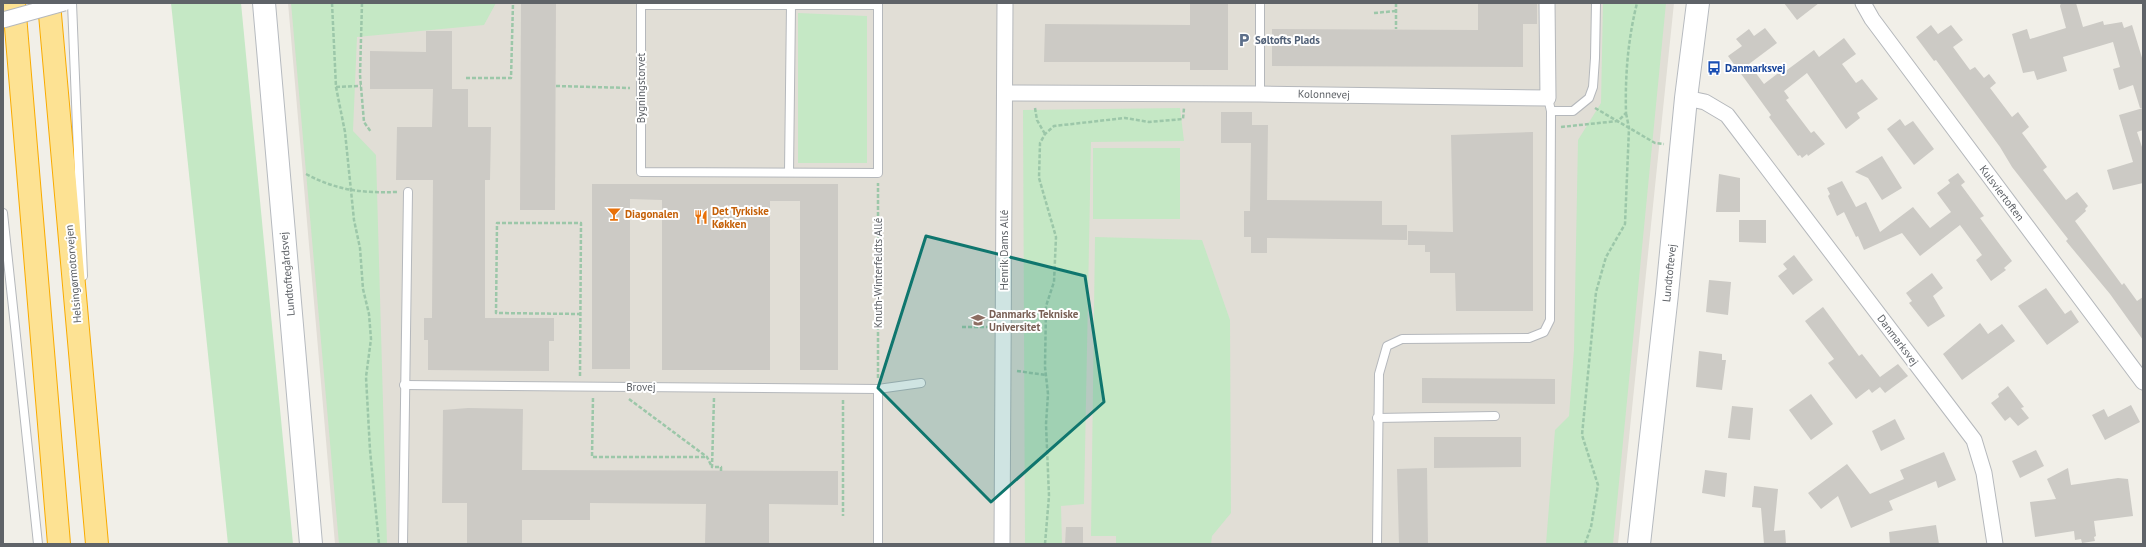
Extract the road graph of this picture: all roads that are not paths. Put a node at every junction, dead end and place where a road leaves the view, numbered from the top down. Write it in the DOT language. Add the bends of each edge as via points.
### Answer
graph roads {
  1 [pos="14,3"];
  2 [pos="49,3"];
  3 [pos="64,3"];
  4 [pos="72,3"];
  5 [pos="264,3"];
  6 [pos="1005,3"];
  7 [pos="1260,3"];
  8 [pos="1547,3"];
  9 [pos="1596,3"];
  10 [pos="1698,3"];
  11 [pos="1863,3"];
  12 [pos="878,4"];
  13 [pos="791,5"];
  14 [pos="3,20"];
  15 [pos="1005,93"];
  16 [pos="1260,94"];
  17 [pos="1686,98"];
  18 [pos="1549,104"];
  19 [pos="790,172"];
  20 [pos="408,192"];
  21 [pos="3,213"];
  22 [pos="81,364"];
  23 [pos="2143,382"];
  24 [pos="921,383"];
  25 [pos="404,385"];
  26 [pos="878,389"];
  27 [pos="1495,416"];
  28 [pos="1377,418"];
  29 [pos="38,544"];
  30 [pos="59,544"];
  31 [pos="97,544"];
  32 [pos="311,544"];
  33 [pos="403,544"];
  34 [pos="878,544"];
  35 [pos="1002,544"];
  36 [pos="1377,544"];
  37 [pos="1639,544"];
  38 [pos="1995,544"];
  1 -- 30 [label="highway"];
  2 -- 22 [label="highway, Helsingørmotorvejen"];
  3 -- 14 [label="street, bridge"];
  4 -- 22 [label="lane" via="83,257"];
  5 -- 32 [label="street, Lundtoftegårdsvej"];
  6 -- 15 [label="street, Henrik Dams Allé"];
  7 -- 16 [label="lane"];
  8 -- 18 [label="street"];
  9 -- 18 [label="lane" via="1593,87 1589,98 1573,111"];
  10 -- 17 [label="street, Lundtoftevej"];
  11 -- 23 [label="street, Kulsviertoften" via="1872,19"];
  12 -- 13 [label="lane, Bygningstorvet"];
  12 -- 19 [label="lane, Bygningstorvet" via="878,172"];
  13 -- 19 [label="lane"];
  13 -- 19 [label="lane, Bygningstorvet" via="641,4 641,172"];
  15 -- 16 [label="street, Kolonnevej"];
  15 -- 35 [label="street, Henrik Dams Allé"];
  16 -- 18 [label="street, Kolonnevej"];
  17 -- 37 [label="street, Lundtoftevej"];
  17 -- 38 [label="street, Danmarksvej" via="1705,102 1727,115 1974,440 1984,472"];
  18 -- 28 [label="lane" via="1550,320 1544,332 1529,338 1402,339 1387,346 1378,374"];
  20 -- 25 [label="lane"];
  21 -- 29 [label="lane"];
  22 -- 31 [label="highway, Helsingørmotorvejen"];
  24 -- 26 [label="lane, Brovej"];
  25 -- 26 [label="lane, Brovej"];
  25 -- 33 [label="lane"];
  26 -- 34 [label="lane"];
  27 -- 28 [label="lane"];
  28 -- 36 [label="lane"];
}
